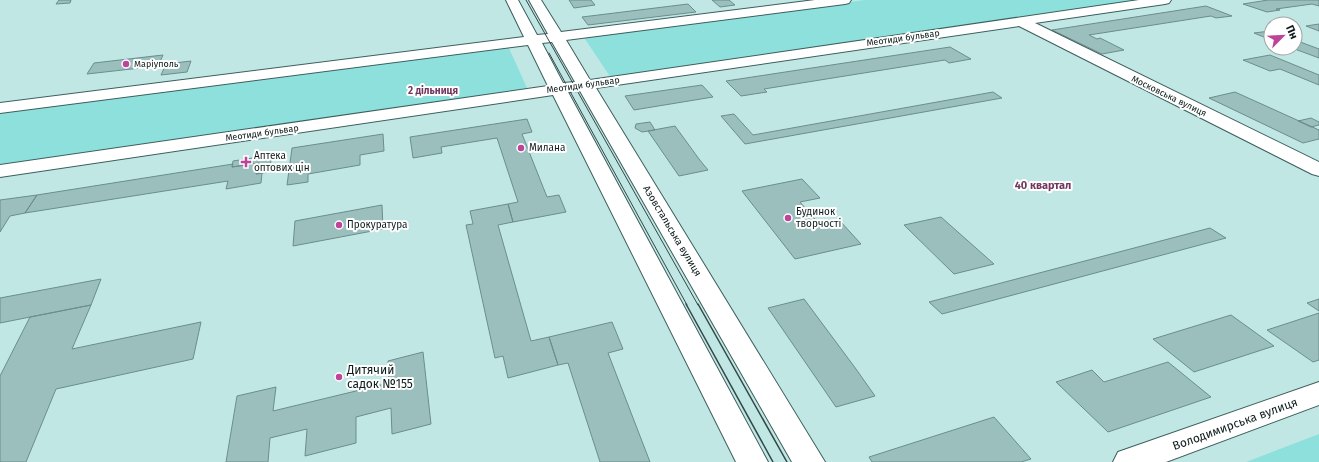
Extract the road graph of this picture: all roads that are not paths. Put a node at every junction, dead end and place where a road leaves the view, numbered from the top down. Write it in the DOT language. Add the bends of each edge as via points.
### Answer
graph roads {
  1 [pos="512,0"];
  2 [pos="534,0"];
  3 [pos="845,0"];
  4 [pos="1165,0"];
  5 [pos="1020,21"];
  6 [pos="556,37"];
  7 [pos="533,40"];
  8 [pos="585,85"];
  9 [pos="558,89"];
  10 [pos="0,108"];
  11 [pos="1319,170"];
  12 [pos="0,171"];
  13 [pos="1319,393"];
  14 [pos="752,462"];
  15 [pos="810,462"];
  16 [pos="1129,462"];
  1 -- 7 [label="street"];
  2 -- 6 [label="street, Азовстальська вулиця"];
  3 -- 6 [label="street"];
  4 -- 5 [label="street, Меотиди бульвар"];
  5 -- 8 [label="street, Меотиди бульвар"];
  5 -- 11 [label="street, Московська вулиця"];
  6 -- 7 [label="street"];
  6 -- 8 [label="street, Азовстальська вулиця"];
  7 -- 9 [label="street"];
  7 -- 10 [label="street"];
  8 -- 9 [label="street, Меотиди бульвар"];
  8 -- 15 [label="street, Азовстальська вулиця"];
  9 -- 12 [label="street, Меотиди бульвар"];
  9 -- 14 [label="street"];
  13 -- 16 [label="street, Володимирська вулиця"];
}
